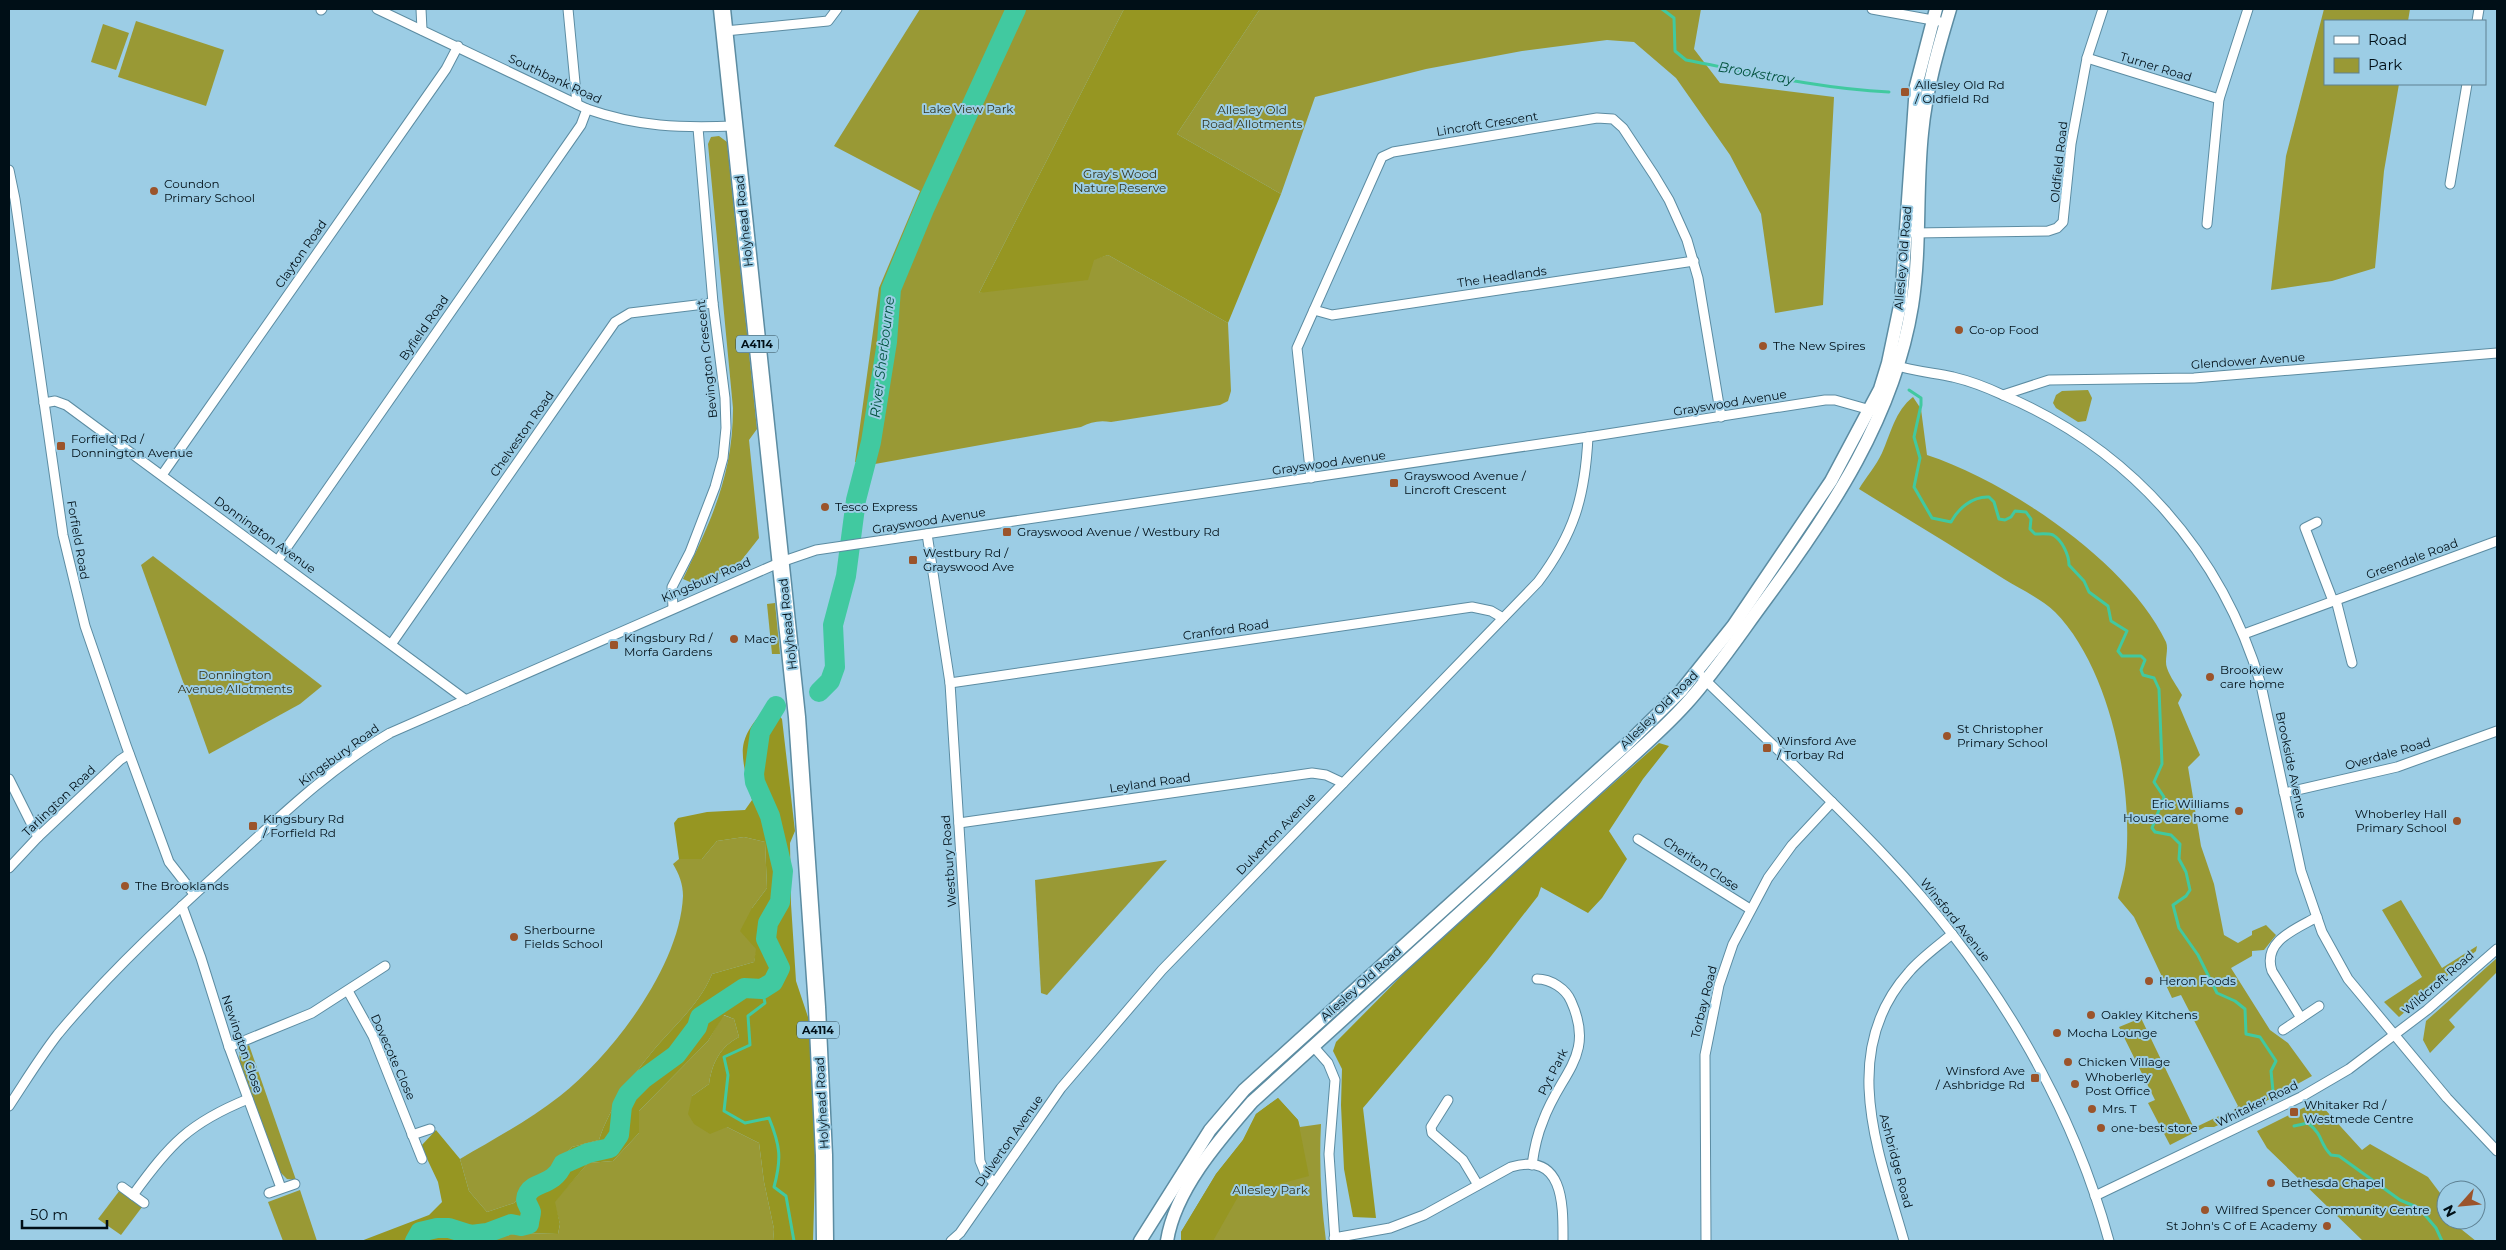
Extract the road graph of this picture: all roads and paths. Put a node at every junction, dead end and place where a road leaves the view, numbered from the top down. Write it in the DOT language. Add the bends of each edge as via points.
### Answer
graph roads {
  1 [pos="377,9"];
  2 [pos="421,9"];
  3 [pos="568,9"];
  4 [pos="722,9"];
  5 [pos="837,9"];
  6 [pos="1872,9"];
  7 [pos="1950,9"];
  8 [pos="2103,9"];
  9 [pos="2248,9"];
  10 [pos="1934,14"];
  11 [pos="1946,24"];
  12 [pos="422,30"];
  13 [pos="725,31"];
  14 [pos="458,46"];
  15 [pos="2087,58"];
  16 [pos="2467,85"];
  17 [pos="2219,99"];
  18 [pos="577,104"];
  19 [pos="587,110"];
  20 [pos="734,126"];
  21 [pos="698,128"];
  22 [pos="9,170"];
  23 [pos="2450,184"];
  24 [pos="2207,224"];
  25 [pos="1912,233"];
  26 [pos="1694,261"];
  27 [pos="713,303"];
  28 [pos="1314,310"];
  29 [pos="2497,353"];
  30 [pos="1893,365"];
  31 [pos="2003,395"];
  32 [pos="44,403"];
  33 [pos="1876,411"];
  34 [pos="1721,417"];
  35 [pos="1588,437"];
  36 [pos="162,475"];
  37 [pos="1311,478"];
  38 [pos="2317,522"];
  39 [pos="927,534"];
  40 [pos="2497,541"];
  41 [pos="278,560"];
  42 [pos="781,562"];
  43 [pos="2334,600"];
  44 [pos="672,608"];
  45 [pos="1503,618"];
  46 [pos="2244,634"];
  47 [pos="392,644"];
  48 [pos="2352,663"];
  49 [pos="1701,676"];
  50 [pos="950,682"];
  51 [pos="466,700"];
  52 [pos="2497,731"];
  53 [pos="129,754"];
  54 [pos="9,779"];
  55 [pos="1343,783"];
  56 [pos="2284,793"];
  57 [pos="1832,802"];
  58 [pos="959,823"];
  59 [pos="38,837"];
  60 [pos="1638,838"];
  61 [pos="1491,866"];
  62 [pos="9,868"];
  63 [pos="1500,876"];
  64 [pos="194,894"];
  65 [pos="182,906"];
  66 [pos="1750,908"];
  67 [pos="2317,918"];
  68 [pos="1952,934"];
  69 [pos="2497,949"];
  70 [pos="384,966"];
  71 [pos="1538,979"];
  72 [pos="348,991"];
  73 [pos="2319,1006"];
  74 [pos="2301,1018"];
  75 [pos="2283,1030"];
  76 [pos="2396,1035"];
  77 [pos="229,1046"];
  78 [pos="1313,1046"];
  79 [pos="248,1100"];
  80 [pos="1448,1100"];
  81 [pos="9,1106"];
  82 [pos="430,1129"];
  83 [pos="412,1135"];
  84 [pos="2497,1151"];
  85 [pos="422,1159"];
  86 [pos="1532,1165"];
  87 [pos="994,1183"];
  88 [pos="295,1184"];
  89 [pos="1478,1185"];
  90 [pos="122,1187"];
  91 [pos="281,1188"];
  92 [pos="269,1193"];
  93 [pos="133,1194"];
  94 [pos="2095,1196"];
  95 [pos="144,1202"];
  96 [pos="1335,1239"];
  97 [pos="824,1241"];
  98 [pos="951,1241"];
  99 [pos="1140,1241"];
  100 [pos="1167,1241"];
  101 [pos="1564,1241"];
  102 [pos="1706,1241"];
  103 [pos="1904,1241"];
  104 [pos="2109,1241"];
  1 -- 12 [label="street, Southbank Road"];
  2 -- 12 [label="street"];
  3 -- 18 [label="street"];
  4 -- 13 [label="highway, Holyhead Road / A4114"];
  5 -- 13 [label="street" via="828,21"];
  6 -- 10 [label="street"];
  7 -- 11 [label="main road, Allesley Old Road"];
  8 -- 15 [label="street, Oldfield Road"];
  9 -- 17 [label="street"];
  10 -- 11 [label="street"];
  10 -- 25 [label="main road, Allesley Old Road" via="1913,103"];
  11 -- 25 [label="main road, Allesley Old Road" via="1922,131"];
  12 -- 14 [label="street, Southbank Road"];
  13 -- 20 [label="highway, Holyhead Road / A4114"];
  14 -- 18 [label="street, Southbank Road"];
  14 -- 36 [label="street, Clayton Road" via="446,69"];
  15 -- 17 [label="street, Turner Road"];
  15 -- 25 [label="street, Oldfield Road" via="2071,144 2066,214 2058,228 2048,232"];
  16 -- 23 [label="street"];
  17 -- 24 [label="street"];
  18 -- 19 [label="street, Southbank Road"];
  19 -- 21 [label="street, Southbank Road" via="637,124"];
  19 -- 41 [label="street, Byfield Road" via="581,125"];
  20 -- 21 [label="street, Southbank Road"];
  20 -- 42 [label="highway, Holyhead Road / A4114"];
  21 -- 27 [label="street, Bevington Crescent"];
  22 -- 32 [label="street, Forfield Road"];
  25 -- 30 [label="main road, Allesley Old Road"];
  26 -- 28 [label="street, The Headlands" via="1332,315"];
  26 -- 28 [label="street, Lincroft Crescent" via="1669,200 1630,138 1613,119 1597,118 1393,152 1382,157"];
  26 -- 34 [label="street, Lincroft Crescent"];
  27 -- 44 [label="street, Bevington Crescent" via="725,398 723,458 707,512 672,587"];
  27 -- 47 [label="street, Chelveston Road" via="630,313 615,322"];
  28 -- 37 [label="street, Lincroft Crescent" via="1296,355"];
  29 -- 31 [label="street, Glendower Avenue" via="2194,378 2049,380"];
  30 -- 31 [label="street, Brookside Avenue" via="1955,378"];
  30 -- 33 [label="main road, Allesley Old Road"];
  31 -- 46 [label="street, Brookside Avenue" via="2070,429 2148,491 2216,576"];
  32 -- 36 [label="street, Donnington Avenue" via="55,401 66,405"];
  32 -- 53 [label="street, Forfield Road" via="73,582 94,657"];
  33 -- 34 [label="street, Grayswood Avenue" via="1825,400"];
  33 -- 49 [label="main road, Allesley Old Road" via="1861,454 1834,500 1784,575"];
  34 -- 35 [label="street, Grayswood Avenue"];
  35 -- 37 [label="street, Grayswood Avenue"];
  35 -- 45 [label="street, Dulverton Avenue" via="1584,485 1576,518 1538,582"];
  36 -- 41 [label="street, Donnington Avenue"];
  37 -- 39 [label="street, Grayswood Avenue"];
  38 -- 43 [label="street" via="2305,528"];
  39 -- 42 [label="street, Grayswood Avenue" via="816,550"];
  39 -- 50 [label="street, Westbury Road"];
  40 -- 43 [label="street, Greendale Road"];
  41 -- 47 [label="street, Donnington Avenue"];
  42 -- 44 [label="street, Kingsbury Road"];
  42 -- 97 [label="highway, Holyhead Road / A4114" via="797,717 821,1082 826,1192"];
  43 -- 46 [label="street, Greendale Road"];
  43 -- 48 [label="street"];
  44 -- 51 [label="street, Kingsbury Road"];
  45 -- 50 [label="street, Cranford Road" via="1491,610 1472,607"];
  45 -- 55 [label="street, Dulverton Avenue"];
  46 -- 56 [label="street, Brookside Avenue" via="2261,686"];
  47 -- 51 [label="street, Donnington Avenue"];
  49 -- 57 [label="street, Winsford Avenue"];
  49 -- 61 [label="main road, Allesley Old Road"];
  49 -- 63 [label="main road, Allesley Old Road" via="1686,704 1657,733"];
  50 -- 58 [label="street, Westbury Road"];
  51 -- 64 [label="street, Kingsbury Road" via="390,733 360,753 282,814"];
  52 -- 56 [label="street, Overdale Road" via="2397,767"];
  53 -- 59 [label="street, Tarlington Road"];
  53 -- 64 [label="street, Forfield Road" via="169,862"];
  54 -- 59 [label="street"];
  55 -- 58 [label="street, Leyland Road" via="1312,773"];
  55 -- 87 [label="street, Dulverton Avenue" via="1200,929 1118,1019 1061,1088"];
  56 -- 67 [label="street, Brookside Avenue" via="2300,871"];
  57 -- 66 [label="street, Torbay Road" via="1779,862"];
  57 -- 68 [label="street, Winsford Avenue" via="1886,857"];
  58 -- 87 [label="street, Westbury Road" via="980,1161"];
  59 -- 62 [label="street, Tarlington Road"];
  60 -- 66 [label="street, Cheriton Close"];
  61 -- 63 [label="main road"];
  61 -- 99 [label="main road, Allesley Old Road" via="1244,1090 1210,1130"];
  63 -- 78 [label="main road, Allesley Old Road"];
  64 -- 65 [label="street, Kingsbury Road"];
  65 -- 77 [label="street, Newington Close"];
  65 -- 81 [label="street, Kingsbury Road" via="60,1032"];
  66 -- 102 [label="street, Torbay Road" via="1719,985 1705,1055"];
  67 -- 74 [label="street" via="2281,938 2270,955 2272,971"];
  67 -- 76 [label="street, Brookside Avenue" via="2348,979"];
  68 -- 94 [label="street, Winsford Avenue" via="1994,990 2036,1061"];
  68 -- 103 [label="street, Ashbridge Road" via="1909,972 1895,992 1880,1021 1868,1070 1872,1126"];
  69 -- 76 [label="street, Wildcroft Road"];
  70 -- 72 [label="street"];
  71 -- 86 [label="street, Pyt Park" via="1548,981 1568,994 1577,1012 1581,1034 1576,1059 1543,1119"];
  72 -- 77 [label="street" via="312,1013"];
  72 -- 83 [label="street, Dovecote Close" via="372,1036"];
  73 -- 74 [label="street"];
  74 -- 75 [label="street"];
  76 -- 84 [label="street, Brookside Avenue"];
  76 -- 94 [label="street, Whitaker Road" via="2349,1069 2293,1101"];
  77 -- 79 [label="street, Newington Close"];
  78 -- 96 [label="street" via="1328,1064 1335,1080 1329,1154"];
  78 -- 100 [label="main road, Allesley Old Road" via="1252,1102 1227,1130 1184,1193 1173,1215"];
  79 -- 91 [label="street, Newington Close"];
  79 -- 93 [label="street" via="217,1112 187,1131 162,1155"];
  80 -- 89 [label="street" via="1431,1127 1432,1133 1463,1160"];
  82 -- 83 [label="street"];
  83 -- 85 [label="street, Dovecote Close"];
  86 -- 89 [label="street" via="1511,1167"];
  86 -- 101 [label="street" via="1547,1171 1559,1185"];
  87 -- 98 [label="street, Dulverton Avenue"];
  88 -- 91 [label="street"];
  89 -- 96 [label="street" via="1404,1223"];
  90 -- 93 [label="street"];
  91 -- 92 [label="street"];
  93 -- 95 [label="street"];
  94 -- 104 [label="street, Winsford Avenue"];
}
